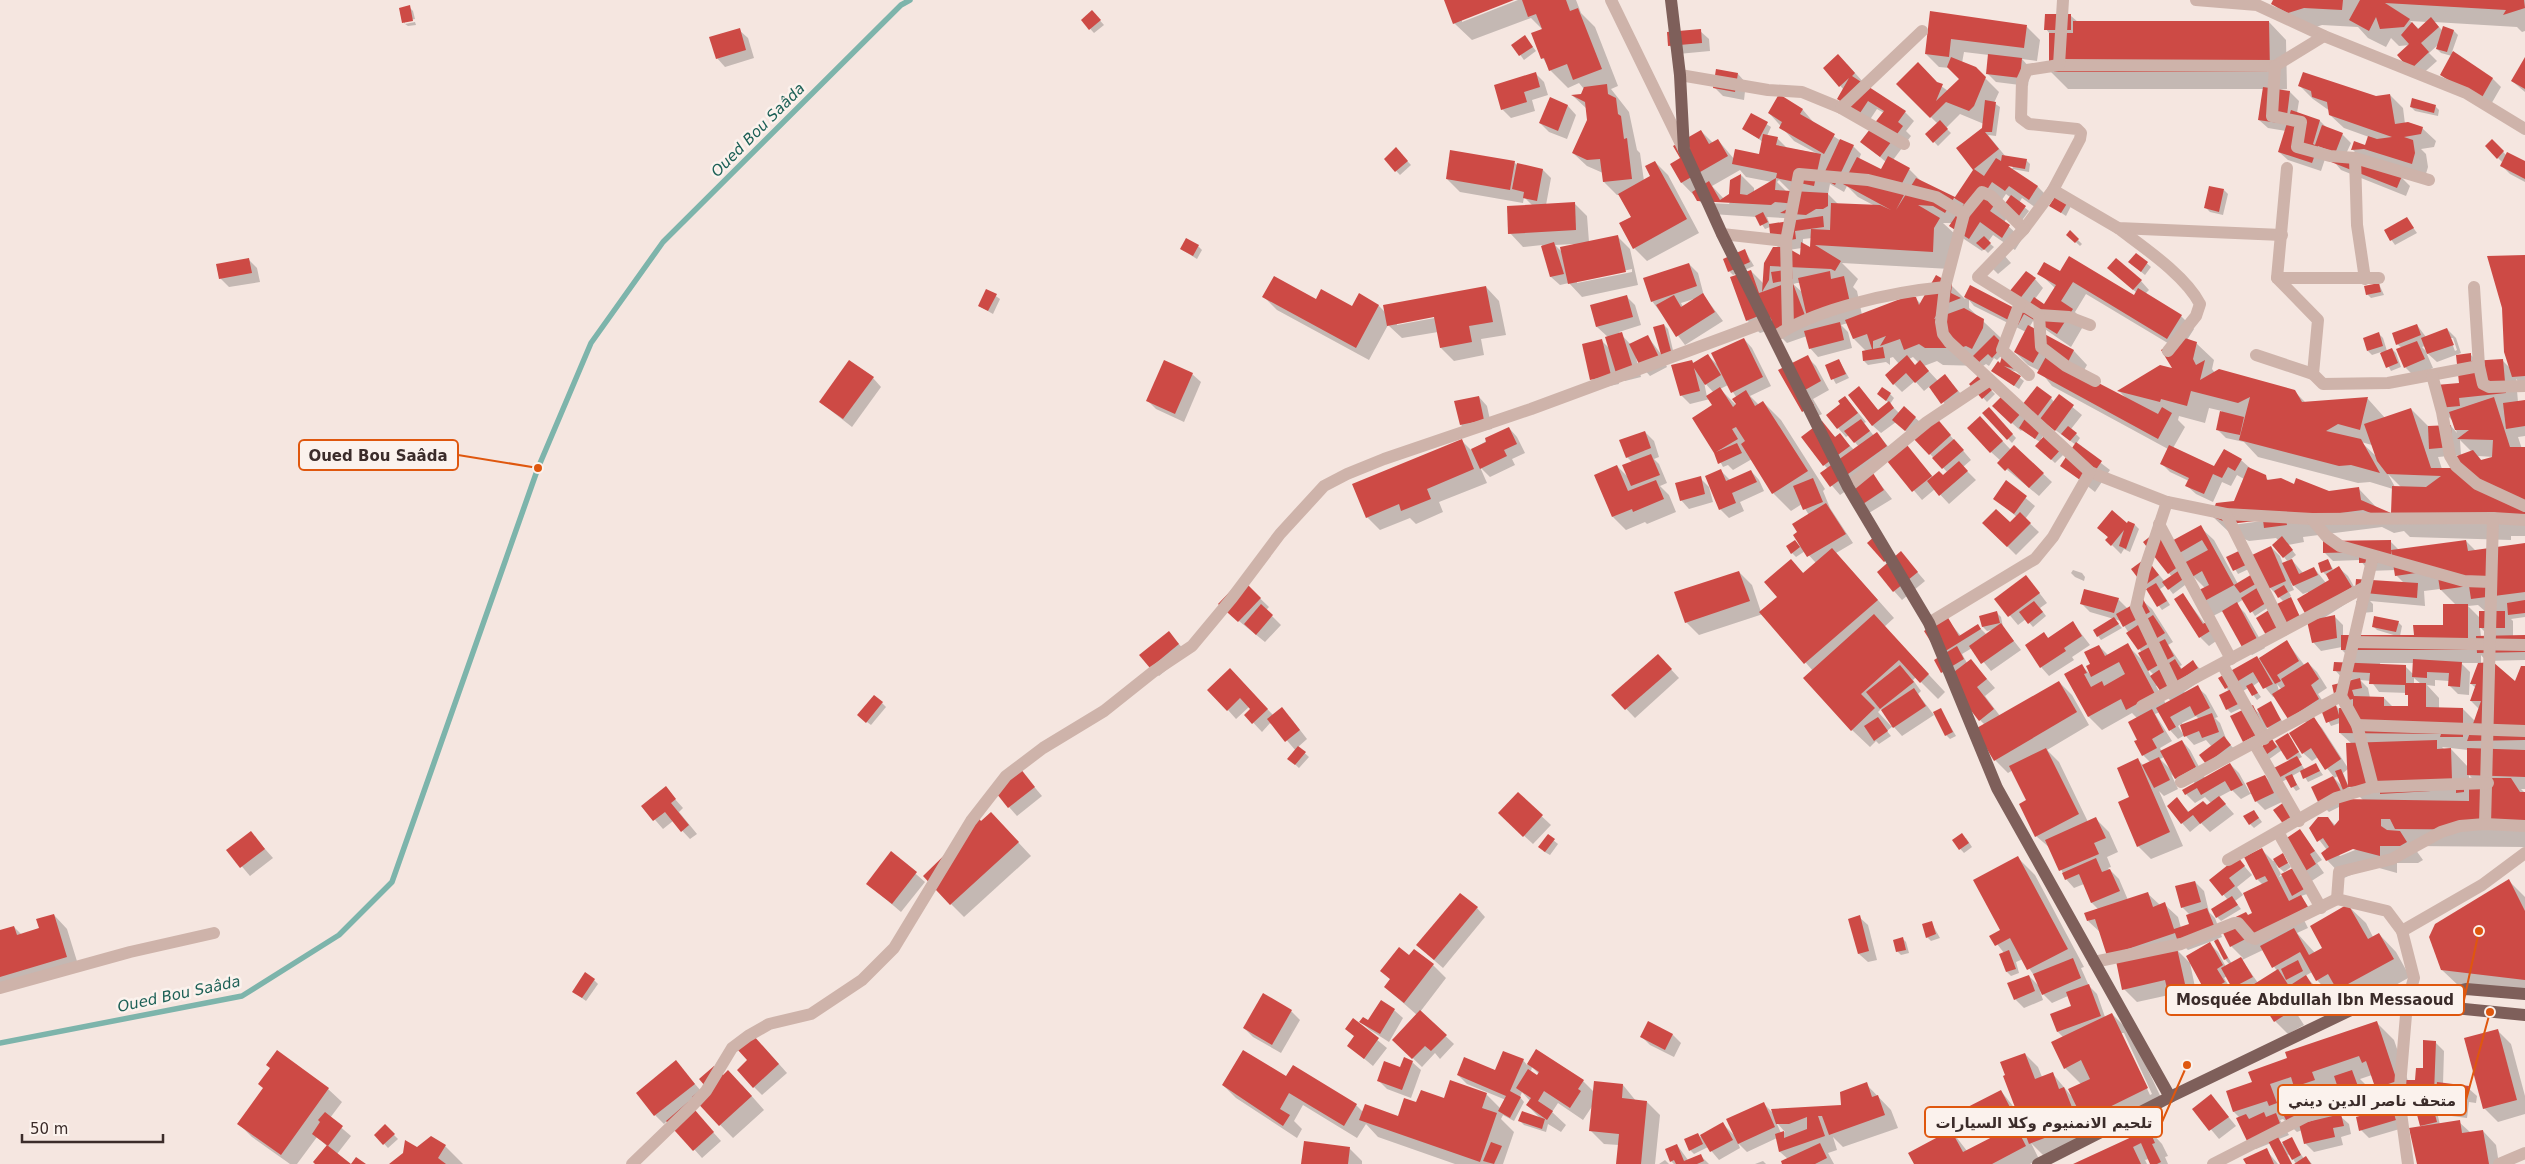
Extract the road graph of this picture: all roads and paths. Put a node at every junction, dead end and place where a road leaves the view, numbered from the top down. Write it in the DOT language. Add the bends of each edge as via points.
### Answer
graph roads {
  1 [pos="1611,0"];
  2 [pos="1671,0"];
  3 [pos="2063,0"];
  4 [pos="2196,0"];
  5 [pos="2258,2"];
  6 [pos="1922,31"];
  7 [pos="2324,36"];
  8 [pos="2059,65"];
  9 [pos="2276,66"];
  10 [pos="1680,75"];
  11 [pos="1840,108"];
  12 [pos="2525,129"];
  13 [pos="1904,144"];
  14 [pos="1684,150"];
  15 [pos="2355,158"];
  16 [pos="2286,168"];
  17 [pos="2429,180"];
  18 [pos="2053,190"];
  19 [pos="1964,214"];
  20 [pos="2118,228"];
  21 [pos="2024,229"];
  22 [pos="1722,234"];
  23 [pos="2282,234"];
  24 [pos="1786,241"];
  25 [pos="2277,278"];
  26 [pos="2379,278"];
  27 [pos="2365,279"];
  28 [pos="1945,287"];
  29 [pos="2474,287"];
  30 [pos="2020,303"];
  31 [pos="2039,315"];
  32 [pos="1766,322"];
  33 [pos="2090,325"];
  34 [pos="1788,327"];
  35 [pos="1774,337"];
  36 [pos="2168,351"];
  37 [pos="2256,356"];
  38 [pos="2479,366"];
  39 [pos="2313,374"];
  40 [pos="2029,375"];
  41 [pos="2432,375"];
  42 [pos="1990,380"];
  43 [pos="2095,381"];
  44 [pos="2525,386"];
  45 [pos="2090,472"];
  46 [pos="1848,487"];
  47 [pos="2166,502"];
  48 [pos="2525,506"];
  49 [pos="2226,514"];
  50 [pos="2493,518"];
  51 [pos="2312,519"];
  52 [pos="2525,520"];
  53 [pos="2159,524"];
  54 [pos="2373,556"];
  55 [pos="2491,582"];
  56 [pos="2365,587"];
  57 [pos="1929,623"];
  58 [pos="2284,630"];
  59 [pos="2354,642"];
  60 [pos="2490,644"];
  61 [pos="2525,645"];
  62 [pos="2226,661"];
  63 [pos="2175,689"];
  64 [pos="2341,696"];
  65 [pos="2142,706"];
  66 [pos="2357,725"];
  67 [pos="2489,730"];
  68 [pos="2525,731"];
  69 [pos="2259,741"];
  70 [pos="2181,782"];
  71 [pos="2488,784"];
  72 [pos="2373,787"];
  73 [pos="2299,821"];
  74 [pos="2485,824"];
  75 [pos="2525,826"];
  76 [pos="2278,832"];
  77 [pos="2525,853"];
  78 [pos="2228,860"];
  79 [pos="2337,899"];
  80 [pos="2321,908"];
  81 [pos="2402,931"];
  82 [pos="214,932"];
  83 [pos="2094,962"];
  84 [pos="0,988"];
  85 [pos="2525,994"];
  86 [pos="2406,1003"];
  87 [pos="2525,1015"];
  88 [pos="2170,1097"];
  89 [pos="2399,1098"];
  90 [pos="2525,1153"];
  91 [pos="632,1164"];
  92 [pos="2038,1164"];
  93 [pos="2213,1164"];
  94 [pos="2408,1164"];
  95 [pos="2499,1164"];
  1 -- 14 [label="street"];
  2 -- 10 [label="main road"];
  3 -- 8 [label="street"];
  4 -- 5 [label="street"];
  5 -- 7 [label="street"];
  6 -- 11 [label="street"];
  7 -- 9 [label="street"];
  7 -- 12 [label="street" via="2466,93"];
  8 -- 9 [label="street"];
  8 -- 18 [label="street" via="2033,68 2024,73 2020,106 2024,122 2074,128 2080,132 2076,148"];
  9 -- 15 [label="street" via="2272,116 2301,122 2297,147 2330,156"];
  10 -- 11 [label="street" via="1768,90 1802,92"];
  10 -- 14 [label="main road"];
  11 -- 13 [label="street"];
  14 -- 22 [label="main road"];
  15 -- 17 [label="street"];
  15 -- 27 [label="street" via="2357,224"];
  16 -- 23 [label="street"];
  18 -- 20 [label="street"];
  18 -- 21 [label="street"];
  19 -- 21 [label="street" via="1982,192 1991,196"];
  19 -- 24 [label="street" via="1936,197 1868,180 1799,174"];
  19 -- 28 [label="street"];
  20 -- 23 [label="street"];
  20 -- 36 [label="street" via="2173,273 2200,304 2196,316"];
  21 -- 30 [label="street" via="1978,277"];
  22 -- 24 [label="street"];
  22 -- 32 [label="main road"];
  23 -- 25 [label="street"];
  24 -- 34 [label="street"];
  25 -- 27 [label="street"];
  25 -- 39 [label="street" via="2318,320"];
  26 -- 27 [label="street"];
  28 -- 34 [label="street" via="1910,290 1845,307"];
  28 -- 42 [label="street" via="1941,322 1943,334"];
  29 -- 38 [label="street"];
  30 -- 31 [label="street"];
  30 -- 40 [label="street" via="2002,350"];
  31 -- 33 [label="street" via="2069,317"];
  31 -- 43 [label="street" via="2041,347 2066,366"];
  32 -- 35 [label="main road"];
  32 -- 91 [label="street" via="1540,406 1393,456 1324,486 1280,534 1192,646 1104,711 1043,748 1006,776 971,821 894,948 862,980 811,1014 769,1024 732,1048 706,1092"];
  34 -- 35 [label="street"];
  35 -- 46 [label="main road"];
  37 -- 39 [label="street"];
  38 -- 41 [label="street"];
  38 -- 44 [label="street" via="2484,386"];
  39 -- 41 [label="street" via="2323,384 2340,386 2388,383"];
  41 -- 48 [label="street" via="2450,456 2456,466 2477,484"];
  42 -- 45 [label="street"];
  42 -- 46 [label="street" via="1927,422"];
  45 -- 47 [label="street"];
  45 -- 57 [label="street" via="2053,537 2035,559"];
  46 -- 57 [label="main road"];
  47 -- 49 [label="street"];
  47 -- 53 [label="street"];
  49 -- 51 [label="street"];
  49 -- 58 [label="street"];
  50 -- 51 [label="street"];
  50 -- 52 [label="street"];
  50 -- 55 [label="street"];
  51 -- 54 [label="street" via="2326,536 2340,546"];
  53 -- 62 [label="street"];
  53 -- 63 [label="street" via="2136,607"];
  54 -- 55 [label="street" via="2464,581"];
  54 -- 56 [label="street"];
  55 -- 60 [label="street"];
  56 -- 58 [label="street"];
  56 -- 59 [label="street"];
  57 -- 83 [label="main road" via="1997,788"];
  58 -- 62 [label="street"];
  59 -- 60 [label="street"];
  59 -- 64 [label="street"];
  60 -- 61 [label="street"];
  60 -- 67 [label="street"];
  62 -- 63 [label="street"];
  62 -- 69 [label="street"];
  63 -- 65 [label="street"];
  64 -- 66 [label="street"];
  64 -- 69 [label="street"];
  66 -- 67 [label="street"];
  66 -- 72 [label="street"];
  67 -- 68 [label="street"];
  67 -- 71 [label="street"];
  69 -- 70 [label="street"];
  69 -- 73 [label="street"];
  71 -- 72 [label="street"];
  71 -- 74 [label="street"];
  72 -- 73 [label="street" via="2336,798"];
  73 -- 76 [label="street"];
  74 -- 75 [label="street"];
  74 -- 79 [label="street" via="2460,826 2441,832 2392,859 2339,872"];
  76 -- 78 [label="street"];
  76 -- 80 [label="street"];
  77 -- 81 [label="street" via="2482,884"];
  79 -- 80 [label="street"];
  79 -- 81 [label="street" via="2387,911"];
  80 -- 83 [label="street" via="2255,939 2234,923 2181,944"];
  81 -- 86 [label="street" via="2414,978"];
  82 -- 84 [label="street"];
  83 -- 88 [label="main road"];
  85 -- 86 [label="main road" via="2466,989"];
  86 -- 87 [label="main road"];
  86 -- 88 [label="main road" via="2357,1007"];
  86 -- 89 [label="street"];
  88 -- 92 [label="main road"];
  89 -- 93 [label="street" via="2361,1097 2307,1116"];
  89 -- 94 [label="street"];
  90 -- 95 [label="street"];
}
